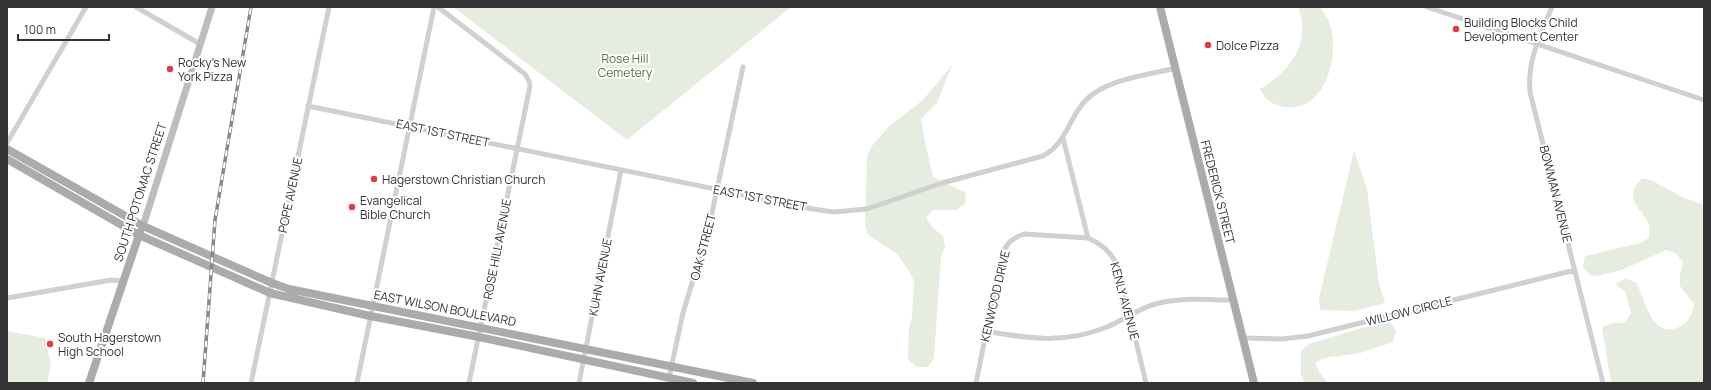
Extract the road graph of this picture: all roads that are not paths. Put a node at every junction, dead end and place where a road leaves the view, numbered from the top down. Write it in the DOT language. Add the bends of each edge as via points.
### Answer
graph roads {
  1 [pos="86,7"];
  2 [pos="136,7"];
  3 [pos="212,7"];
  4 [pos="329,7"];
  5 [pos="434,7"];
  6 [pos="438,7"];
  7 [pos="1160,7"];
  8 [pos="1427,7"];
  9 [pos="1552,7"];
  10 [pos="200,44"];
  11 [pos="1537,44"];
  12 [pos="742,67"];
  13 [pos="1176,68"];
  14 [pos="1704,100"];
  15 [pos="308,106"];
  16 [pos="409,127"];
  17 [pos="1063,138"];
  18 [pos="7,143"];
  19 [pos="7,149"];
  20 [pos="517,149"];
  21 [pos="7,159"];
  22 [pos="621,170"];
  23 [pos="717,189"];
  24 [pos="143,226"];
  25 [pos="139,235"];
  26 [pos="1088,238"];
  27 [pos="1575,270"];
  28 [pos="123,281"];
  29 [pos="272,283"];
  30 [pos="270,293"];
  31 [pos="7,298"];
  32 [pos="1232,300"];
  33 [pos="372,306"];
  34 [pos="1130,315"];
  35 [pos="370,316"];
  36 [pos="481,327"];
  37 [pos="986,331"];
  38 [pos="479,338"];
  39 [pos="1243,338"];
  40 [pos="585,349"];
  41 [pos="584,359"];
  42 [pos="672,366"];
  43 [pos="669,378"];
  44 [pos="89,383"];
  45 [pos="252,383"];
  46 [pos="356,383"];
  47 [pos="469,383"];
  48 [pos="579,383"];
  49 [pos="693,383"];
  50 [pos="753,383"];
  51 [pos="976,383"];
  52 [pos="1146,383"];
  53 [pos="1254,383"];
  54 [pos="1603,383"];
  1 -- 18 [label="street"];
  2 -- 10 [label="street"];
  3 -- 10 [label="main road, SOUTH POTOMAC STREET"];
  4 -- 15 [label="street, POPE AVENUE"];
  5 -- 16 [label="street"];
  6 -- 20 [label="street, ROSE HILL AVENUE" via="525,74 529,81 530,91"];
  7 -- 13 [label="main road, FREDERICK STREET"];
  8 -- 11 [label="street"];
  9 -- 11 [label="street, BOWMAN AVENUE"];
  10 -- 24 [label="main road, SOUTH POTOMAC STREET"];
  11 -- 14 [label="street"];
  11 -- 27 [label="street, BOWMAN AVENUE" via="1531,61 1530,92"];
  12 -- 23 [label="street, OAK STREET"];
  13 -- 17 [label="street, EAST 1ST STREET" via="1115,82 1098,90 1080,107"];
  13 -- 32 [label="main road, FREDERICK STREET"];
  15 -- 16 [label="street, EAST 1ST STREET"];
  15 -- 29 [label="street, POPE AVENUE"];
  16 -- 20 [label="street, EAST 1ST STREET"];
  16 -- 33 [label="street"];
  17 -- 23 [label="street, EAST 1ST STREET" via="1056,147 1043,156 942,182 880,205 855,211 813,209"];
  17 -- 26 [label="street"];
  19 -- 24 [label="main road, EAST WILSON BOULEVARD"];
  20 -- 22 [label="street, EAST 1ST STREET"];
  20 -- 36 [label="street, ROSE HILL AVENUE"];
  21 -- 25 [label="main road, EAST WILSON BOULEVARD"];
  22 -- 23 [label="street, EAST 1ST STREET"];
  22 -- 40 [label="street, KUHN AVENUE"];
  23 -- 42 [label="street, OAK STREET" via="706,240 683,313"];
  24 -- 25 [label="main road, SOUTH POTOMAC STREET"];
  24 -- 29 [label="main road, EAST WILSON BOULEVARD"];
  25 -- 28 [label="main road, SOUTH POTOMAC STREET"];
  25 -- 30 [label="main road, EAST WILSON BOULEVARD"];
  26 -- 34 [label="street, KENLY AVENUE" via="1107,248 1112,255 1118,267"];
  26 -- 37 [label="street, KENWOOD DRIVE" via="1024,234 1011,240 1002,254"];
  27 -- 39 [label="street, WILLOW CIRCLE" via="1308,336 1282,339"];
  27 -- 54 [label="street, BOWMAN AVENUE"];
  28 -- 31 [label="street" via="111,280"];
  28 -- 44 [label="main road, SOUTH POTOMAC STREET"];
  29 -- 30 [label="street, POPE AVENUE"];
  29 -- 33 [label="main road, EAST WILSON BOULEVARD"];
  30 -- 35 [label="main road, EAST WILSON BOULEVARD"];
  30 -- 45 [label="street, POPE AVENUE"];
  32 -- 34 [label="street" via="1170,301 1146,307"];
  32 -- 39 [label="main road, FREDERICK STREET"];
  33 -- 35 [label="street"];
  33 -- 36 [label="main road, EAST WILSON BOULEVARD"];
  34 -- 37 [label="street" via="1091,333 1060,339 1027,338"];
  34 -- 52 [label="street, KENLY AVENUE"];
  35 -- 38 [label="main road, EAST WILSON BOULEVARD"];
  35 -- 46 [label="street"];
  36 -- 38 [label="street, ROSE HILL AVENUE"];
  36 -- 40 [label="main road, EAST WILSON BOULEVARD"];
  37 -- 51 [label="street, KENWOOD DRIVE"];
  38 -- 41 [label="main road, EAST WILSON BOULEVARD"];
  38 -- 47 [label="street, ROSE HILL AVENUE"];
  39 -- 53 [label="main road, FREDERICK STREET"];
  40 -- 41 [label="street, KUHN AVENUE"];
  40 -- 42 [label="main road, EAST WILSON BOULEVARD"];
  41 -- 43 [label="main road, EAST WILSON BOULEVARD"];
  41 -- 48 [label="street, KUHN AVENUE"];
  42 -- 43 [label="street, OAK STREET"];
  42 -- 50 [label="main road, EAST WILSON BOULEVARD"];
  43 -- 49 [label="main road, EAST WILSON BOULEVARD"];
}
